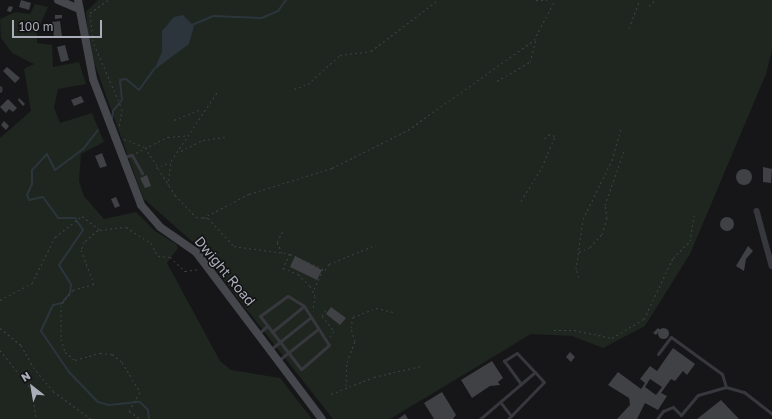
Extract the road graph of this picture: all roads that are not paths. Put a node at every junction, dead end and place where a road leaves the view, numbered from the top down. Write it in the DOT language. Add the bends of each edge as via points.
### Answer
graph roads {
  1 [pos="58,0"];
  2 [pos="78,0"];
  3 [pos="80,9"];
  4 [pos="121,158"];
  5 [pos="142,173"];
  6 [pos="757,210"];
  7 [pos="772,266"];
  8 [pos="304,306"];
  9 [pos="311,317"];
  10 [pos="267,326"];
  11 [pos="318,329"];
  12 [pos="272,332"];
  13 [pos="258,333"];
  14 [pos="280,342"];
  15 [pos="271,349"];
  16 [pos="288,352"];
  17 [pos="658,354"];
  18 [pos="279,360"];
  19 [pos="535,372"];
  20 [pos="521,384"];
  21 [pos="726,387"];
  22 [pos="501,403"];
  23 [pos="772,414"];
  24 [pos="509,418"];
  25 [pos="322,419"];
  26 [pos="480,419"];
  27 [pos="657,419"];
  1 -- 3 [label="main road"];
  2 -- 3 [label="main road, Dwight Road"];
  3 -- 4 [label="main road, Dwight Road" via="93,79"];
  4 -- 5 [label="lane" via="134,156"];
  4 -- 13 [label="main road, Dwight Road" via="149,216 192,248"];
  6 -- 7 [label="street"];
  8 -- 9 [label="lane"];
  8 -- 10 [label="lane" via="292,296 282,298 260,316"];
  8 -- 12 [label="lane"];
  9 -- 11 [label="lane"];
  9 -- 14 [label="lane"];
  10 -- 12 [label="lane"];
  10 -- 13 [label="lane"];
  11 -- 16 [label="lane"];
  11 -- 16 [label="lane" via="328,348 301,369"];
  12 -- 14 [label="lane"];
  13 -- 15 [label="main road, Dwight Road"];
  14 -- 15 [label="lane"];
  14 -- 16 [label="lane"];
  15 -- 18 [label="main road, Dwight Road"];
  16 -- 18 [label="lane"];
  17 -- 21 [label="lane" via="671,337 722,374"];
  18 -- 25 [label="main road, Dwight Road"];
  19 -- 20 [label="lane"];
  19 -- 20 [label="lane" via="516,353 504,361"];
  19 -- 24 [label="lane" via="544,382"];
  20 -- 22 [label="lane"];
  21 -- 23 [label="lane" via="744,392"];
  21 -- 27 [label="lane" via="698,395 681,414 673,407 663,411"];
  22 -- 24 [label="lane"];
  22 -- 26 [label="lane"];
}
